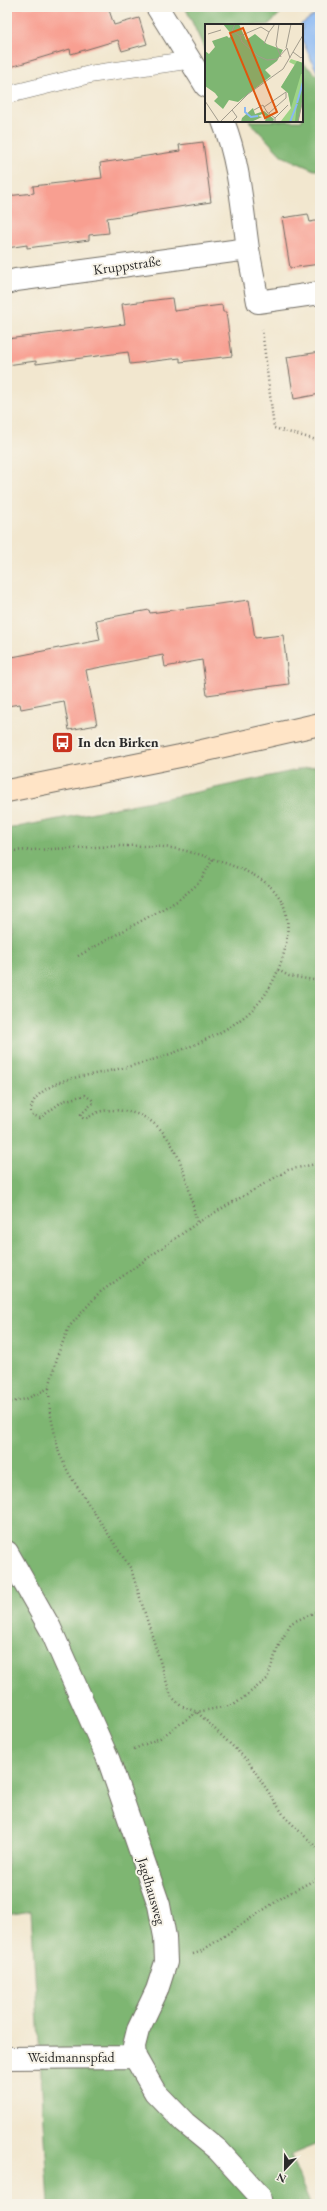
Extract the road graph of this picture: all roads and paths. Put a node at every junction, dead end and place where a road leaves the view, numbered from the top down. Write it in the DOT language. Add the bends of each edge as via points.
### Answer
graph roads {
  1 [pos="157,7"];
  2 [pos="190,60"];
  3 [pos="205,84"];
  4 [pos="7,95"];
  5 [pos="222,122"];
  6 [pos="248,249"];
  7 [pos="7,283"];
  8 [pos="320,293"];
  9 [pos="258,302"];
  10 [pos="320,441"];
  11 [pos="320,724"];
  12 [pos="7,791"];
  13 [pos="7,851"];
  14 [pos="213,859"];
  15 [pos="78,956"];
  16 [pos="278,970"];
  17 [pos="320,981"];
  18 [pos="320,1163"];
  19 [pos="197,1223"];
  20 [pos="49,1388"];
  21 [pos="7,1403"];
  22 [pos="7,1552"];
  23 [pos="320,1610"];
  24 [pos="197,1712"];
  25 [pos="109,1761"];
  26 [pos="320,1851"];
  27 [pos="320,1877"];
  28 [pos="166,1962"];
  29 [pos="135,2057"];
  30 [pos="7,2058"];
  31 [pos="261,2204"];
  1 -- 2 [label="street"];
  2 -- 3 [label="street"];
  2 -- 4 [label="lane" via="92,74"];
  5 -- 6 [label="street" via="229,137 239,182"];
  6 -- 7 [label="street, Kruppstraße"];
  6 -- 9 [label="street"];
  8 -- 9 [label="street"];
  9 -- 10 [label="path" via="274,428"];
  11 -- 12 [label="street" via="210,750"];
  13 -- 14 [label="path" via="164,847"];
  14 -- 15 [label="path" via="198,883 177,901"];
  14 -- 16 [label="path" via="263,880 275,890 281,900 286,938"];
  16 -- 17 [label="path" via="290,976"];
  16 -- 19 [label="path" via="264,997 254,1009 237,1022 200,1042 165,1054 60,1082 45,1090 30,1107 31,1114 40,1118 63,1101 85,1095 93,1103 81,1114 83,1118 106,1110 144,1116 161,1130 177,1153"];
  18 -- 19 [label="path" via="288,1170"];
  19 -- 20 [label="path" via="99,1293 69,1327 58,1354"];
  20 -- 21 [label="path" via="26,1399"];
  20 -- 24 [label="path" via="54,1435 69,1474 131,1569 171,1696 181,1706"];
  22 -- 25 [label="street, Jagdhausweg" via="50,1628"];
  23 -- 24 [label="path" via="291,1623 278,1647 267,1679 234,1704"];
  24 -- 25 [label="path" via="160,1738"];
  24 -- 26 [label="path" via="248,1761 285,1817"];
  25 -- 28 [label="street, Jagdhausweg" via="159,1905 165,1937"];
  27 -- 28 [label="path" via="286,1895 200,1952"];
  28 -- 29 [label="street, Jagdhausweg" via="157,1990 138,2030 134,2046"];
  29 -- 30 [label="street, Weidmannspfad"];
  29 -- 31 [label="street" via="155,2092 185,2123 218,2150 259,2195"];
}
